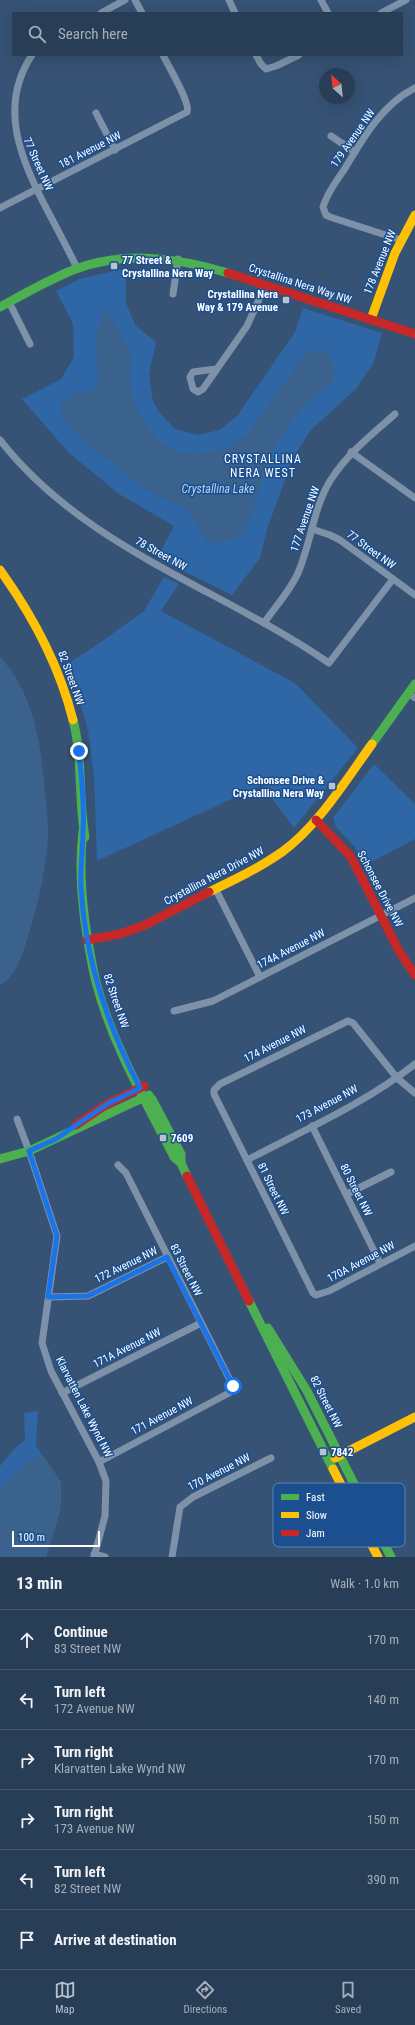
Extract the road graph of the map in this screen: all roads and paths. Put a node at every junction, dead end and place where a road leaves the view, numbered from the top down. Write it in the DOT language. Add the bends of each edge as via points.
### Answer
graph roads {
  1 [pos="126,0"];
  2 [pos="135,0"];
  3 [pos="229,0"];
  4 [pos="321,0"];
  5 [pos="406,0"];
  6 [pos="103,12"];
  7 [pos="141,12"];
  8 [pos="235,12"];
  9 [pos="327,12"];
  10 [pos="383,12"];
  11 [pos="31,56"];
  12 [pos="163,56"];
  13 [pos="257,56"];
  14 [pos="297,56"];
  15 [pos="415,88"];
  16 [pos="96,113"];
  17 [pos="331,136"];
  18 [pos="115,150"];
  19 [pos="355,152"];
  20 [pos="36,189"];
  21 [pos="0,208"];
  22 [pos="415,215"];
  23 [pos="400,240"];
  24 [pos="178,259"];
  25 [pos="77,268"];
  26 [pos="265,286"];
  27 [pos="173,294"];
  28 [pos="9,302"];
  29 [pos="0,307"];
  30 [pos="371,319"];
  31 [pos="415,334"];
  32 [pos="30,344"];
  33 [pos="216,369"];
  34 [pos="395,414"];
  35 [pos="0,440"];
  36 [pos="351,452"];
  37 [pos="415,498"];
  38 [pos="312,529"];
  39 [pos="0,570"];
  40 [pos="393,579"];
  41 [pos="415,595"];
  42 [pos="264,623"];
  43 [pos="415,684"];
  44 [pos="412,696"];
  45 [pos="316,820"];
  46 [pos="216,890"];
  47 [pos="415,898"];
  48 [pos="382,915"];
  49 [pos="90,940"];
  50 [pos="415,976"];
  51 [pos="260,977"];
  52 [pos="174,1011"];
  53 [pos="415,1064"];
  54 [pos="397,1078"];
  55 [pos="142,1086"];
  56 [pos="214,1090"];
  57 [pos="415,1093"];
  58 [pos="147,1096"];
  59 [pos="16,1119"];
  60 [pos="312,1126"];
  61 [pos="56,1139"];
  62 [pos="29,1151"];
  63 [pos="0,1159"];
  64 [pos="247,1160"];
  65 [pos="118,1165"];
  66 [pos="391,1172"];
  67 [pos="346,1194"];
  68 [pos="415,1246"];
  69 [pos="167,1257"];
  70 [pos="380,1263"];
  71 [pos="316,1295"];
  72 [pos="48,1297"];
  73 [pos="252,1304"];
  74 [pos="201,1323"];
  75 [pos="233,1386"];
  76 [pos="62,1393"];
  77 [pos="415,1417"];
  78 [pos="339,1455"];
  79 [pos="271,1458"];
  80 [pos="328,1461"];
  81 [pos="99,1462"];
  82 [pos="339,1483"];
  83 [pos="353,1483"];
  84 [pos="373,1547"];
  85 [pos="386,1547"];
  86 [pos="94,1556"];
  87 [pos="105,1557"];
  88 [pos="172,1557"];
  89 [pos="378,1557"];
  90 [pos="391,1557"];
  1 -- 6 [label="street"];
  2 -- 7 [label="street"];
  3 -- 8 [label="street"];
  4 -- 9 [label="street"];
  5 -- 10 [label="street"];
  11 -- 20 [label="street, 77 Street NW" via="14,89 11,118 21,157"];
  12 -- 18 [label="street, 181 Avenue NW" via="188,110"];
  13 -- 14 [label="street" via="266,69"];
  15 -- 19 [label="street, 179 Avenue NW" via="392,104"];
  16 -- 18 [label="street"];
  17 -- 19 [label="street"];
  18 -- 20 [label="street, 181 Avenue NW"];
  19 -- 23 [label="street, 179 Avenue NW" via="327,199 324,211 330,217"];
  20 -- 21 [label="street, 181 Avenue NW"];
  20 -- 25 [label="street, 77 Street NW"];
  22 -- 23 [label="street, 178 Avenue NW"];
  23 -- 30 [label="street, 178 Avenue NW"];
  24 -- 25 [label="street, Crystallina Nera Way NW" via="121,258"];
  24 -- 26 [label="street, Crystallina Nera Way NW"];
  24 -- 27 [label="street"];
  25 -- 28 [label="street, Crystallina Nera Way NW"];
  26 -- 30 [label="street, Crystallina Nera Way NW"];
  26 -- 33 [label="street" via="247,326"];
  28 -- 29 [label="street, Crystallina Nera Way NW"];
  28 -- 32 [label="street"];
  30 -- 31 [label="street, Crystallina Nera Way NW"];
  34 -- 36 [label="street, 177 Avenue NW"];
  35 -- 42 [label="street, 78 Street NW" via="32,476 86,522 131,550"];
  36 -- 37 [label="street"];
  36 -- 38 [label="street, 177 Avenue NW" via="324,492"];
  38 -- 40 [label="street, 77 Street NW" via="340,540"];
  38 -- 42 [label="street, 177 Avenue NW" via="298,573"];
  39 -- 49 [label="street, 82 Street NW" via="35,624 56,667 69,705 79,751"];
  40 -- 41 [label="street, 77 Street NW"];
  40 -- 42 [label="street, 78 Street NW" via="329,663"];
  43 -- 44 [label="street, Crystallina Nera Drive NW"];
  44 -- 45 [label="street, Crystallina Nera Drive NW"];
  45 -- 46 [label="street, Crystallina Nera Drive NW" via="270,861"];
  45 -- 48 [label="street, Schonsee Drive NW" via="351,857"];
  46 -- 49 [label="street, Crystallina Nera Drive NW" via="133,931"];
  46 -- 51 [label="street"];
  47 -- 48 [label="street, 174A Avenue NW"];
  48 -- 50 [label="street, Schonsee Drive NW"];
  48 -- 51 [label="street, 174A Avenue NW"];
  49 -- 55 [label="street, 82 Street NW" via="108,1005"];
  51 -- 52 [label="street, 174A Avenue NW" via="213,1001"];
  53 -- 54 [label="street, 173 Avenue NW"];
  54 -- 56 [label="street, 174 Avenue NW" via="353,1023 348,1021 220,1084"];
  54 -- 57 [label="street"];
  54 -- 60 [label="street, 173 Avenue NW" via="352,1106"];
  55 -- 58 [label="street, 82 Street NW"];
  55 -- 61 [label="street" via="107,1104"];
  56 -- 64 [label="street, 81 Street NW" via="219,1106"];
  58 -- 61 [label="street"];
  58 -- 73 [label="street, 82 Street NW" via="174,1157 181,1163"];
  59 -- 62 [label="street"];
  60 -- 64 [label="street, 173 Avenue NW"];
  60 -- 67 [label="street, 80 Street NW"];
  61 -- 62 [label="street"];
  62 -- 63 [label="street"];
  62 -- 72 [label="street, Klarvatten Lake Wynd NW" via="57,1236"];
  64 -- 71 [label="street, 81 Street NW"];
  65 -- 69 [label="street, 83 Street NW" via="126,1173"];
  66 -- 67 [label="street"];
  67 -- 70 [label="street, 80 Street NW"];
  68 -- 70 [label="street, 170A Avenue NW"];
  69 -- 72 [label="street, 172 Avenue NW" via="88,1296"];
  69 -- 74 [label="street, 83 Street NW"];
  70 -- 71 [label="street, 170A Avenue NW"];
  72 -- 76 [label="street, Klarvatten Lake Wynd NW" via="42,1343 50,1371"];
  73 -- 78 [label="street, 82 Street NW" via="307,1390"];
  73 -- 80 [label="street, 82 Street NW"];
  74 -- 75 [label="street, 83 Street NW"];
  74 -- 76 [label="street, 171A Avenue NW"];
  75 -- 81 [label="street, 171 Avenue NW" via="229,1393"];
  76 -- 81 [label="street, Klarvatten Lake Wynd NW"];
  77 -- 78 [label="street"];
  78 -- 80 [label="street"];
  78 -- 83 [label="street, 82 Street NW"];
  79 -- 88 [label="street, 170 Avenue NW" via="192,1497 180,1507"];
  80 -- 82 [label="street, 82 Street NW"];
  81 -- 86 [label="street, Klarvatten Lake Wynd NW" via="106,1481 105,1516"];
  84 -- 89 [label="street, 82 Street NW"];
  85 -- 90 [label="street, 82 Street NW"];
  86 -- 87 [label="street"];
}
